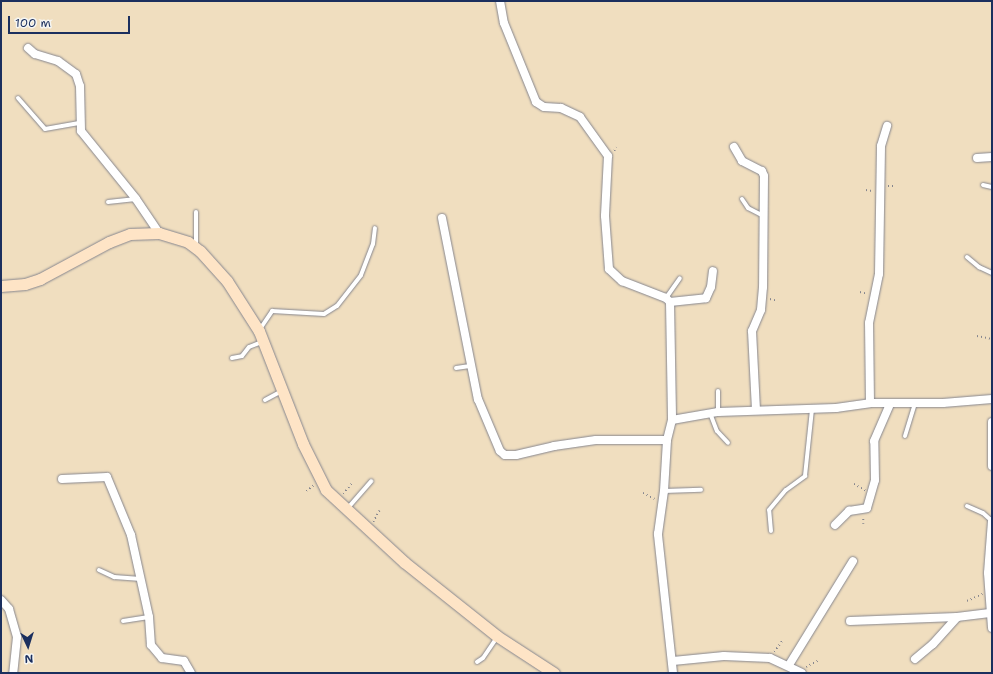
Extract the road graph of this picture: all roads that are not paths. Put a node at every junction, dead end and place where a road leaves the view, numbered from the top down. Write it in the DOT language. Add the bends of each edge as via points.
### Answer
graph roads {
  1 [pos="500,1"];
  2 [pos="28,48"];
  3 [pos="18,98"];
  4 [pos="80,123"];
  5 [pos="887,126"];
  6 [pos="734,147"];
  7 [pos="992,157"];
  8 [pos="977,158"];
  9 [pos="983,185"];
  10 [pos="992,187"];
  11 [pos="136,199"];
  12 [pos="742,199"];
  13 [pos="108,202"];
  14 [pos="196,212"];
  15 [pos="764,216"];
  16 [pos="442,218"];
  17 [pos="375,228"];
  18 [pos="159,232"];
  19 [pos="196,247"];
  20 [pos="967,257"];
  21 [pos="713,271"];
  22 [pos="992,273"];
  23 [pos="680,278"];
  24 [pos="1,286"];
  25 [pos="668,300"];
  26 [pos="262,336"];
  27 [pos="232,358"];
  28 [pos="470,366"];
  29 [pos="456,368"];
  30 [pos="284,390"];
  31 [pos="718,391"];
  32 [pos="992,399"];
  33 [pos="265,400"];
  34 [pos="870,403"];
  35 [pos="890,404"];
  36 [pos="915,404"];
  37 [pos="812,409"];
  38 [pos="756,410"];
  39 [pos="714,412"];
  40 [pos="672,420"];
  41 [pos="992,422"];
  42 [pos="906,436"];
  43 [pos="666,440"];
  44 [pos="728,443"];
  45 [pos="992,466"];
  46 [pos="62,479"];
  47 [pos="371,481"];
  48 [pos="701,490"];
  49 [pos="664,491"];
  50 [pos="967,506"];
  51 [pos="346,511"];
  52 [pos="992,521"];
  53 [pos="835,525"];
  54 [pos="771,531"];
  55 [pos="853,561"];
  56 [pos="99,570"];
  57 [pos="141,578"];
  58 [pos="1,600"];
  59 [pos="991,613"];
  60 [pos="149,617"];
  61 [pos="957,617"];
  62 [pos="850,620"];
  63 [pos="123,621"];
  64 [pos="992,628"];
  65 [pos="497,636"];
  66 [pos="915,659"];
  67 [pos="673,661"];
  68 [pos="477,662"];
  69 [pos="789,665"];
  70 [pos="801,672"];
  71 [pos="13,673"];
  72 [pos="191,673"];
  73 [pos="554,673"];
  74 [pos="673,673"];
  1 -- 25 [label="street" via="504,23 536,102 544,107 561,108 580,116 608,156 605,216 608,269 630,285"];
  2 -- 4 [label="street" via="36,54 58,61 76,74 80,86"];
  3 -- 4 [label="lane" via="45,130"];
  4 -- 11 [label="street" via="85,137"];
  5 -- 34 [label="street" via="881,146 879,274 869,323"];
  6 -- 15 [label="street" via="742,161 762,171"];
  7 -- 8 [label="street"];
  9 -- 10 [label="lane"];
  11 -- 13 [label="lane"];
  11 -- 18 [label="street"];
  12 -- 15 [label="lane" via="748,208"];
  14 -- 19 [label="lane"];
  15 -- 38 [label="street" via="762,298 752,331"];
  16 -- 28 [label="street"];
  17 -- 26 [label="lane" via="373,244 361,275 337,306 324,314 272,310"];
  18 -- 19 [label="street"];
  18 -- 24 [label="street" via="130,234 109,242 40,279 25,284"];
  19 -- 26 [label="street" via="227,281"];
  20 -- 22 [label="lane"];
  21 -- 25 [label="street" via="711,288 706,298"];
  23 -- 25 [label="lane"];
  25 -- 40 [label="street"];
  26 -- 27 [label="lane" via="242,356"];
  26 -- 30 [label="street"];
  28 -- 29 [label="lane"];
  28 -- 43 [label="street" via="478,399 500,451 505,455 596,440"];
  30 -- 33 [label="lane"];
  30 -- 51 [label="street" via="303,444 320,481"];
  31 -- 39 [label="lane"];
  32 -- 36 [label="street"];
  34 -- 35 [label="street"];
  34 -- 37 [label="street"];
  35 -- 36 [label="street"];
  35 -- 53 [label="street" via="874,441 875,480 867,508 850,511"];
  36 -- 42 [label="lane"];
  37 -- 38 [label="street"];
  37 -- 54 [label="lane" via="805,476 786,490 769,510"];
  38 -- 39 [label="street"];
  39 -- 40 [label="street"];
  39 -- 44 [label="lane" via="717,431"];
  40 -- 43 [label="street"];
  41 -- 45 [label="street"];
  43 -- 49 [label="street"];
  46 -- 57 [label="street" via="107,477 131,535"];
  47 -- 51 [label="lane"];
  48 -- 49 [label="lane"];
  49 -- 67 [label="street" via="658,534"];
  50 -- 52 [label="lane" via="983,513"];
  51 -- 65 [label="street" via="404,562"];
  52 -- 59 [label="street" via="988,592"];
  55 -- 69 [label="street"];
  56 -- 57 [label="lane" via="114,577"];
  57 -- 60 [label="street"];
  58 -- 71 [label="street" via="11,615 17,637"];
  59 -- 61 [label="street"];
  59 -- 64 [label="street"];
  60 -- 63 [label="lane"];
  60 -- 72 [label="street" via="151,645 166,659 184,661"];
  61 -- 62 [label="street"];
  61 -- 66 [label="street" via="934,644"];
  65 -- 68 [label="lane" via="483,658"];
  65 -- 73 [label="street"];
  67 -- 69 [label="street" via="724,656 770,658"];
  67 -- 74 [label="street"];
  69 -- 70 [label="street"];
}
